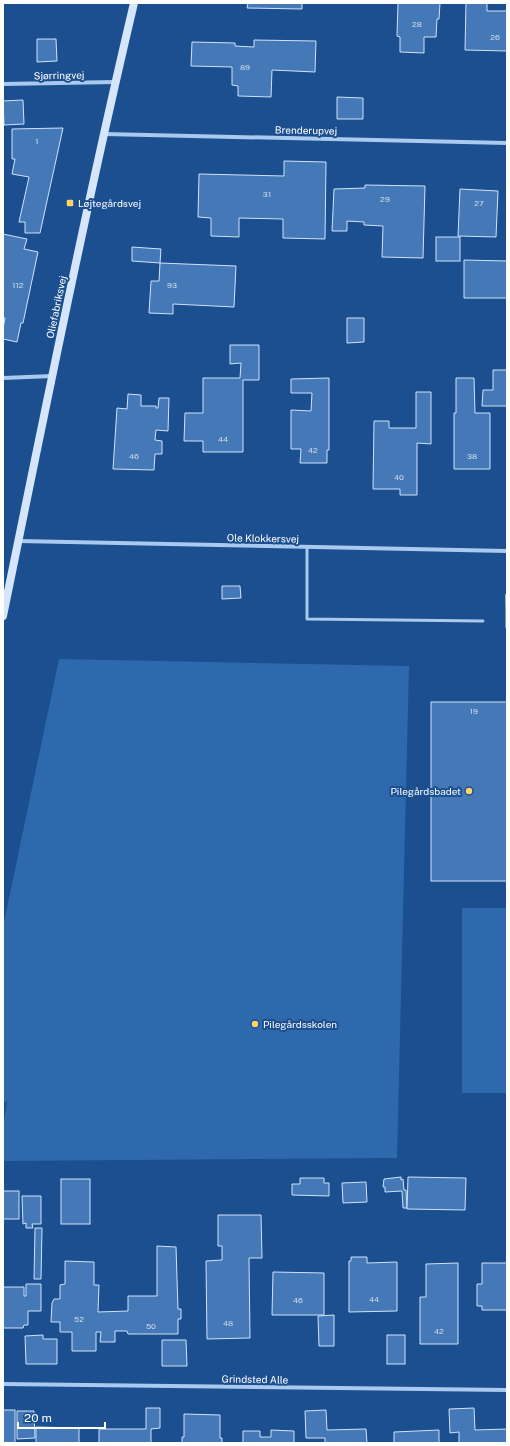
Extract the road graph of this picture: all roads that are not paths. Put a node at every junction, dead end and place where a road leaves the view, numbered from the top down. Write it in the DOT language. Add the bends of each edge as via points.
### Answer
graph roads {
  1 [pos="134,3"];
  2 [pos="115,82"];
  3 [pos="3,84"];
  4 [pos="104,134"];
  5 [pos="507,143"];
  6 [pos="52,376"];
  7 [pos="3,378"];
  8 [pos="18,541"];
  9 [pos="308,547"];
  10 [pos="507,551"];
  11 [pos="3,616"];
  12 [pos="483,621"];
  13 [pos="3,1384"];
  14 [pos="507,1390"];
  1 -- 2 [label="street, Oliefabriksvej"];
  2 -- 3 [label="street, Sjørringvej"];
  2 -- 4 [label="street, Oliefabriksvej"];
  4 -- 5 [label="street, Brenderupvej"];
  4 -- 6 [label="street, Oliefabriksvej"];
  6 -- 7 [label="street"];
  6 -- 8 [label="street, Oliefabriksvej"];
  8 -- 9 [label="street, Ole Klokkersvej"];
  8 -- 11 [label="street, Oliefabriksvej"];
  9 -- 10 [label="street, Ole Klokkersvej"];
  9 -- 12 [label="lane" via="307,619"];
  13 -- 14 [label="street, Grindsted Alle"];
}
